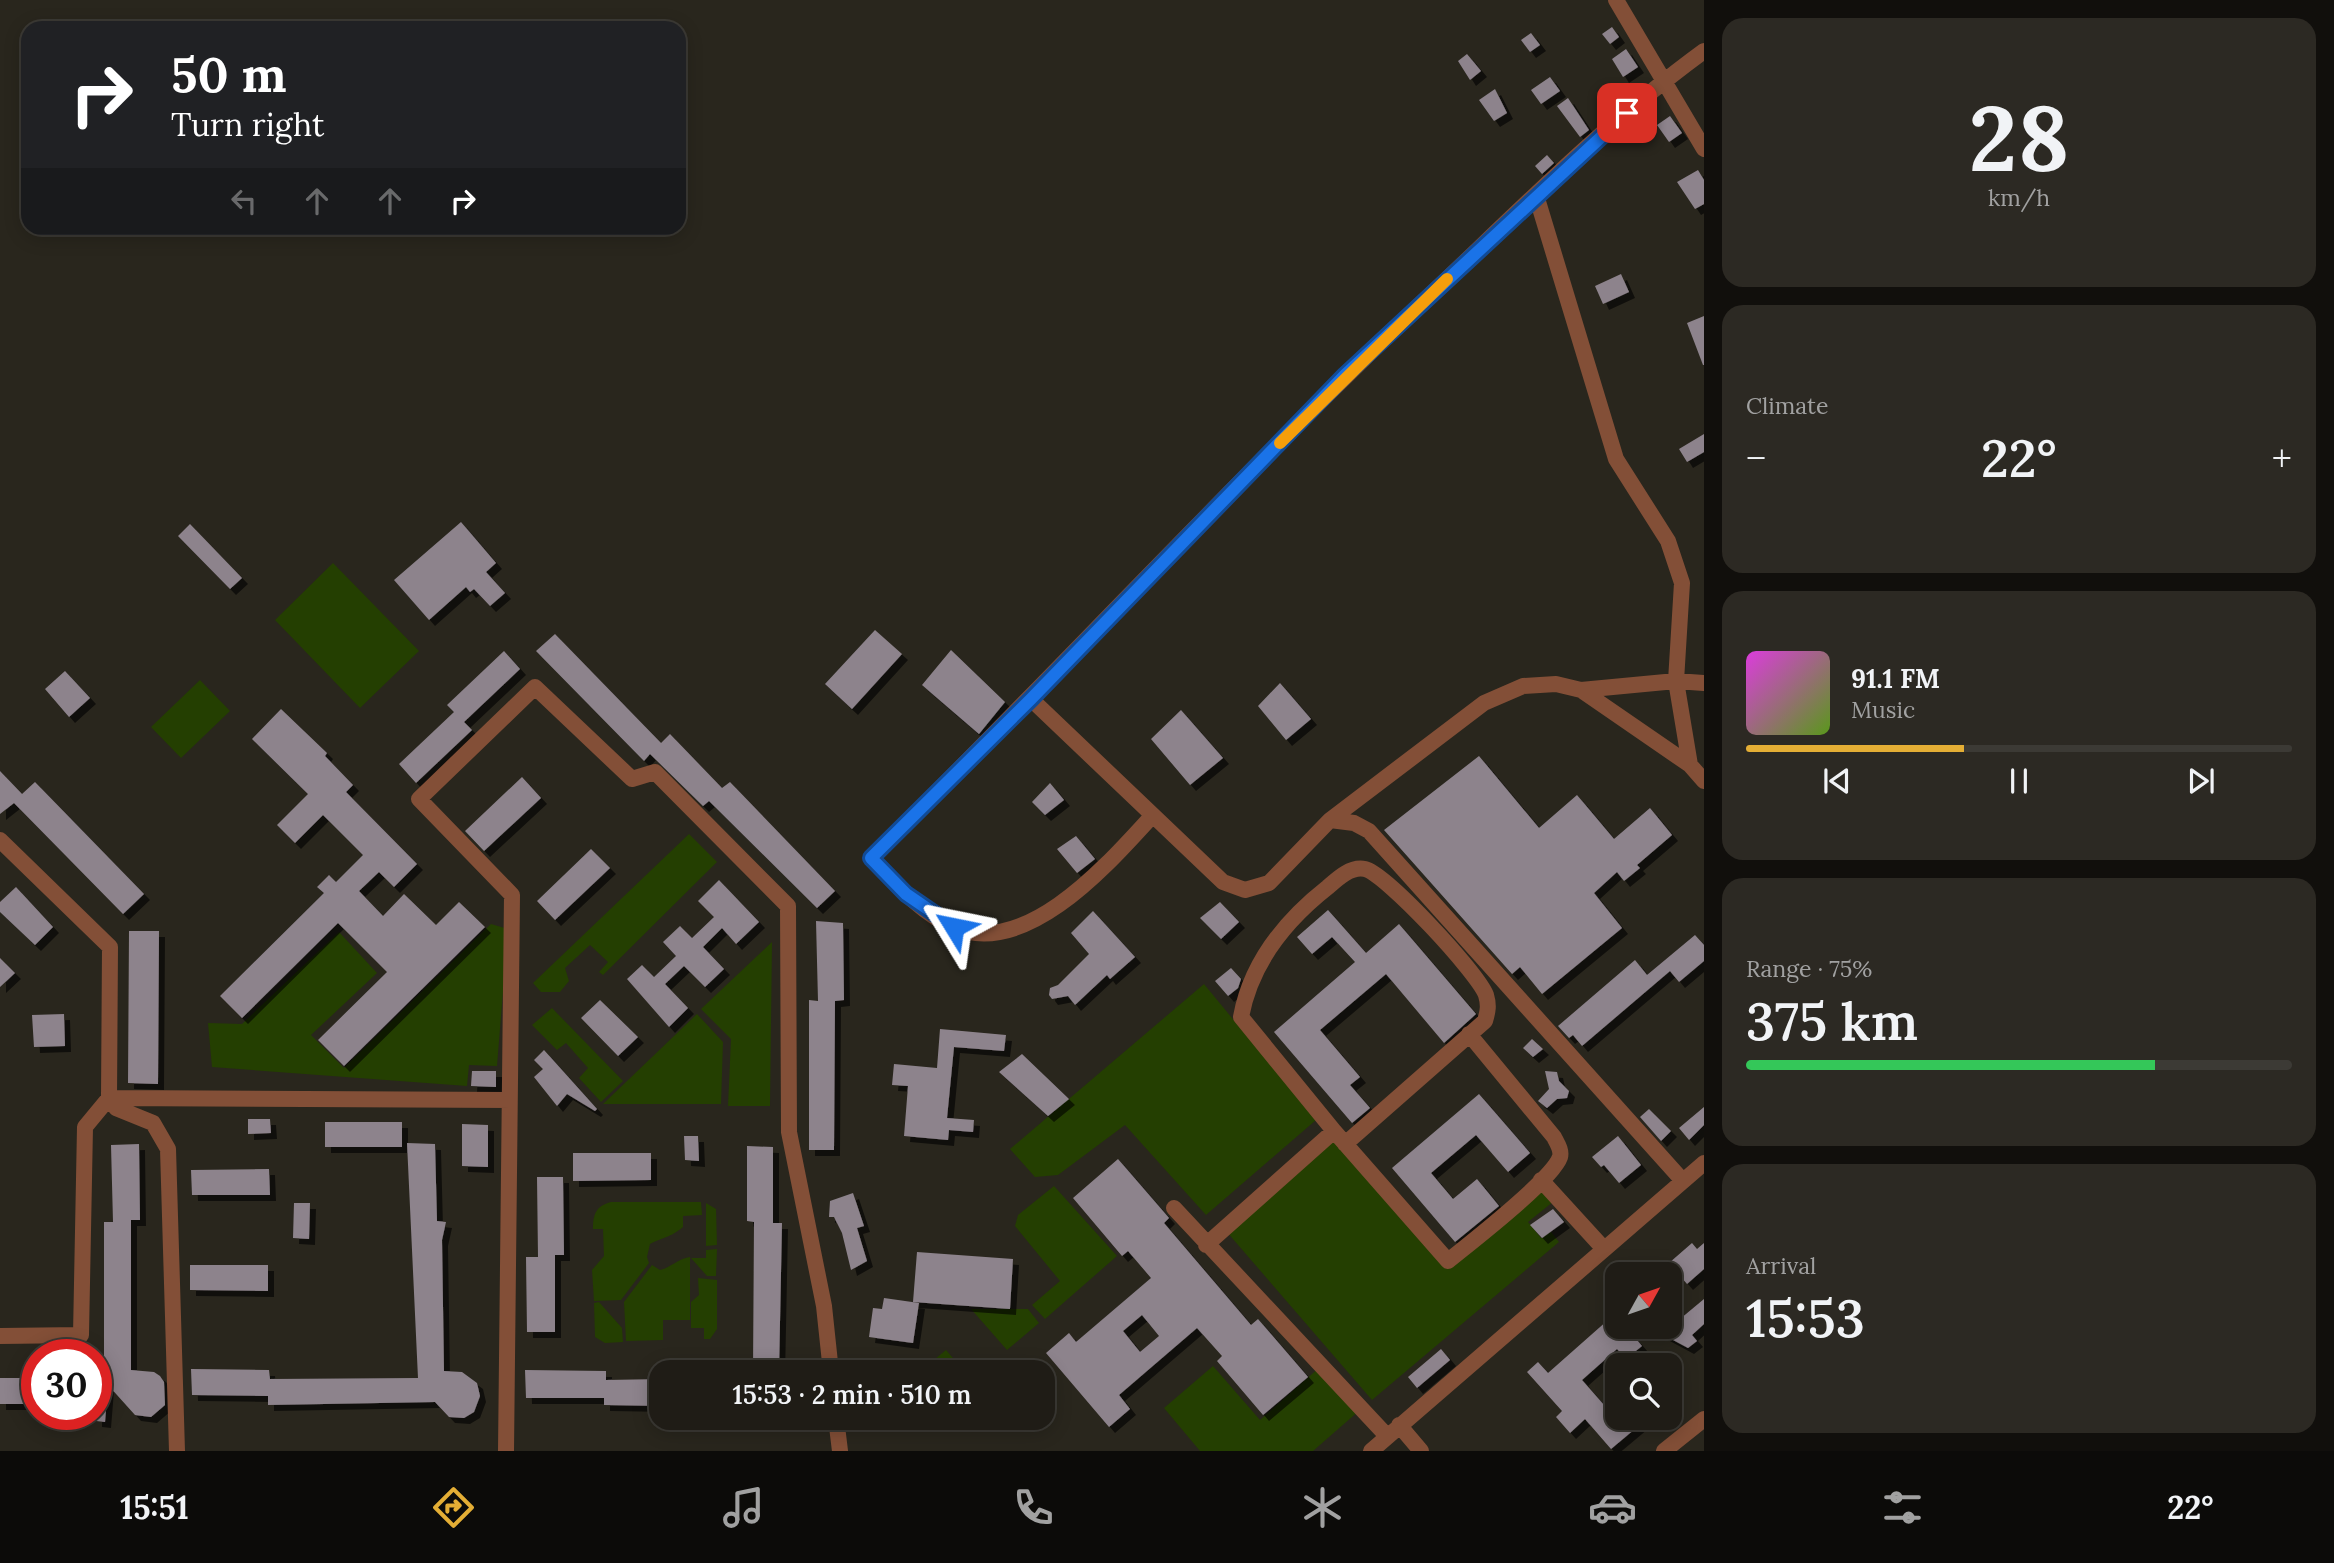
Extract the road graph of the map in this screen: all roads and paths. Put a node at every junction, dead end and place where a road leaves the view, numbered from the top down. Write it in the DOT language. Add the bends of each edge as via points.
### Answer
graph roads {
  1 [pos="1616,0"];
  2 [pos="1704,51"];
  3 [pos="1664,80"];
  4 [pos="1704,149"];
  5 [pos="1535,195"];
  6 [pos="1676,681"];
  7 [pos="1704,683"];
  8 [pos="1581,690"];
  9 [pos="1031,699"];
  10 [pos="1690,765"];
  11 [pos="1704,781"];
  12 [pos="1152,817"];
  13 [pos="1329,820"];
  14 [pos="0,840"];
  15 [pos="1469,1034"];
  16 [pos="109,1098"];
  17 [pos="509,1100"];
  18 [pos="1334,1131"];
  19 [pos="1345,1144"];
  20 [pos="1704,1163"];
  21 [pos="1541,1180"];
  22 [pos="1684,1181"];
  23 [pos="1174,1209"];
  24 [pos="1206,1245"];
  25 [pos="1604,1249"];
  26 [pos="0,1336"];
  27 [pos="830,1360"];
  28 [pos="1704,1419"];
  29 [pos="837,1430"];
  30 [pos="1393,1431"];
  31 [pos="177,1451"];
  32 [pos="506,1451"];
  33 [pos="840,1451"];
  34 [pos="1371,1451"];
  35 [pos="1421,1451"];
  36 [pos="1664,1451"];
  1 -- 3 [label="street"];
  2 -- 3 [label="street"];
  3 -- 4 [label="street"];
  3 -- 5 [label="street"];
  5 -- 6 [label="street" via="1616,459 1668,541 1682,583"];
  5 -- 9 [label="street" via="1345,375"];
  6 -- 7 [label="street"];
  6 -- 8 [label="street"];
  6 -- 10 [label="street"];
  8 -- 10 [label="street"];
  8 -- 13 [label="street" via="1556,684 1522,686 1484,703"];
  9 -- 12 [label="street"];
  9 -- 12 [label="street" via="871,858 906,894 954,927 993,935 1034,922 1115,857"];
  10 -- 11 [label="street"];
  12 -- 13 [label="street" via="1223,882 1245,890 1269,883"];
  13 -- 22 [label="street" via="1354,823 1368,831"];
  14 -- 16 [label="street" via="110,947"];
  15 -- 18 [label="street" via="1485,1021 1489,1009 1485,993 1378,874 1362,868 1347,872 1280,931 1256,973 1241,1017"];
  15 -- 19 [label="street"];
  15 -- 21 [label="street" via="1561,1151"];
  16 -- 17 [label="street"];
  16 -- 26 [label="street" via="85,1127 81,1335"];
  16 -- 31 [label="street" via="116,1108 153,1123 168,1150"];
  17 -- 27 [label="street" via="512,895 419,799 535,687 632,779 655,772 788,906 789,1132 824,1306"];
  17 -- 32 [label="street"];
  18 -- 19 [label="street"];
  18 -- 24 [label="street"];
  19 -- 21 [label="street" via="1448,1261"];
  20 -- 22 [label="street"];
  21 -- 25 [label="street"];
  22 -- 25 [label="street"];
  23 -- 24 [label="street"];
  24 -- 30 [label="street"];
  25 -- 30 [label="street"];
  28 -- 36 [label="street"];
  29 -- 33 [label="street"];
  30 -- 34 [label="street"];
  30 -- 35 [label="street"];
}
